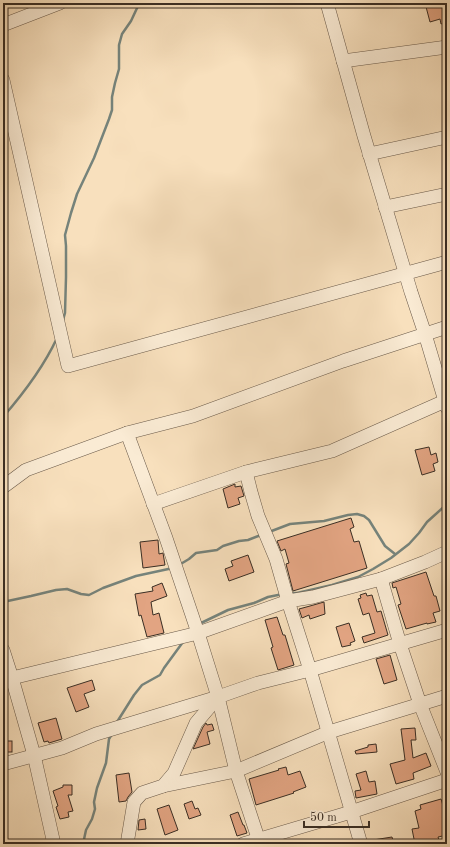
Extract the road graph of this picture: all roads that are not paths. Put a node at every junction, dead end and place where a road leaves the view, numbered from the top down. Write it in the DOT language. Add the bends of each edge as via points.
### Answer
graph roads {
  1 [pos="60,3"];
  2 [pos="327,3"];
  3 [pos="3,25"];
  4 [pos="447,47"];
  5 [pos="343,61"];
  6 [pos="3,80"];
  7 [pos="447,138"];
  8 [pos="369,154"];
  9 [pos="447,194"];
  10 [pos="385,207"];
  11 [pos="447,262"];
  12 [pos="405,273"];
  13 [pos="447,327"];
  14 [pos="425,334"];
  15 [pos="446,404"];
  16 [pos="128,433"];
  17 [pos="246,472"];
  18 [pos="3,487"];
  19 [pos="153,504"];
  20 [pos="447,552"];
  21 [pos="381,579"];
  22 [pos="288,601"];
  23 [pos="447,630"];
  24 [pos="198,633"];
  25 [pos="400,644"];
  26 [pos="3,650"];
  27 [pos="310,670"];
  28 [pos="12,678"];
  29 [pos="447,696"];
  30 [pos="218,697"];
  31 [pos="420,704"];
  32 [pos="329,732"];
  33 [pos="34,755"];
  34 [pos="3,764"];
  35 [pos="236,771"];
  36 [pos="447,772"];
  37 [pos="447,780"];
  38 [pos="163,786"];
  39 [pos="351,812"];
  40 [pos="259,842"];
  41 [pos="54,844"];
  42 [pos="127,844"];
  43 [pos="243,844"];
  44 [pos="361,844"];
  1 -- 3 [label="street"];
  2 -- 5 [label="street"];
  4 -- 5 [label="street"];
  5 -- 8 [label="street"];
  6 -- 12 [label="street" via="68,366"];
  7 -- 8 [label="street"];
  8 -- 10 [label="street"];
  9 -- 10 [label="street"];
  10 -- 12 [label="street"];
  11 -- 12 [label="street"];
  12 -- 14 [label="street"];
  13 -- 14 [label="street"];
  14 -- 15 [label="street"];
  14 -- 16 [label="street" via="193,416"];
  15 -- 17 [label="street" via="332,450"];
  16 -- 18 [label="street" via="26,470"];
  16 -- 19 [label="street"];
  17 -- 19 [label="street"];
  17 -- 22 [label="street" via="258,516 276,559"];
  19 -- 24 [label="street"];
  20 -- 21 [label="street"];
  21 -- 22 [label="street"];
  21 -- 25 [label="street"];
  22 -- 24 [label="street"];
  22 -- 27 [label="street"];
  23 -- 25 [label="street"];
  24 -- 28 [label="street"];
  24 -- 30 [label="street"];
  25 -- 27 [label="street"];
  25 -- 31 [label="street"];
  26 -- 28 [label="street"];
  27 -- 30 [label="street" via="258,683"];
  27 -- 32 [label="street"];
  28 -- 33 [label="street"];
  29 -- 31 [label="street"];
  30 -- 33 [label="street"];
  30 -- 35 [label="street"];
  30 -- 38 [label="street" via="196,723 174,773"];
  31 -- 32 [label="street"];
  31 -- 36 [label="street"];
  32 -- 35 [label="street"];
  32 -- 39 [label="street"];
  33 -- 34 [label="street"];
  33 -- 41 [label="street"];
  35 -- 38 [label="street"];
  35 -- 40 [label="street"];
  37 -- 39 [label="street"];
  38 -- 42 [label="street" via="142,793 134,802"];
  39 -- 40 [label="street"];
  39 -- 44 [label="street"];
  40 -- 43 [label="street"];
}
